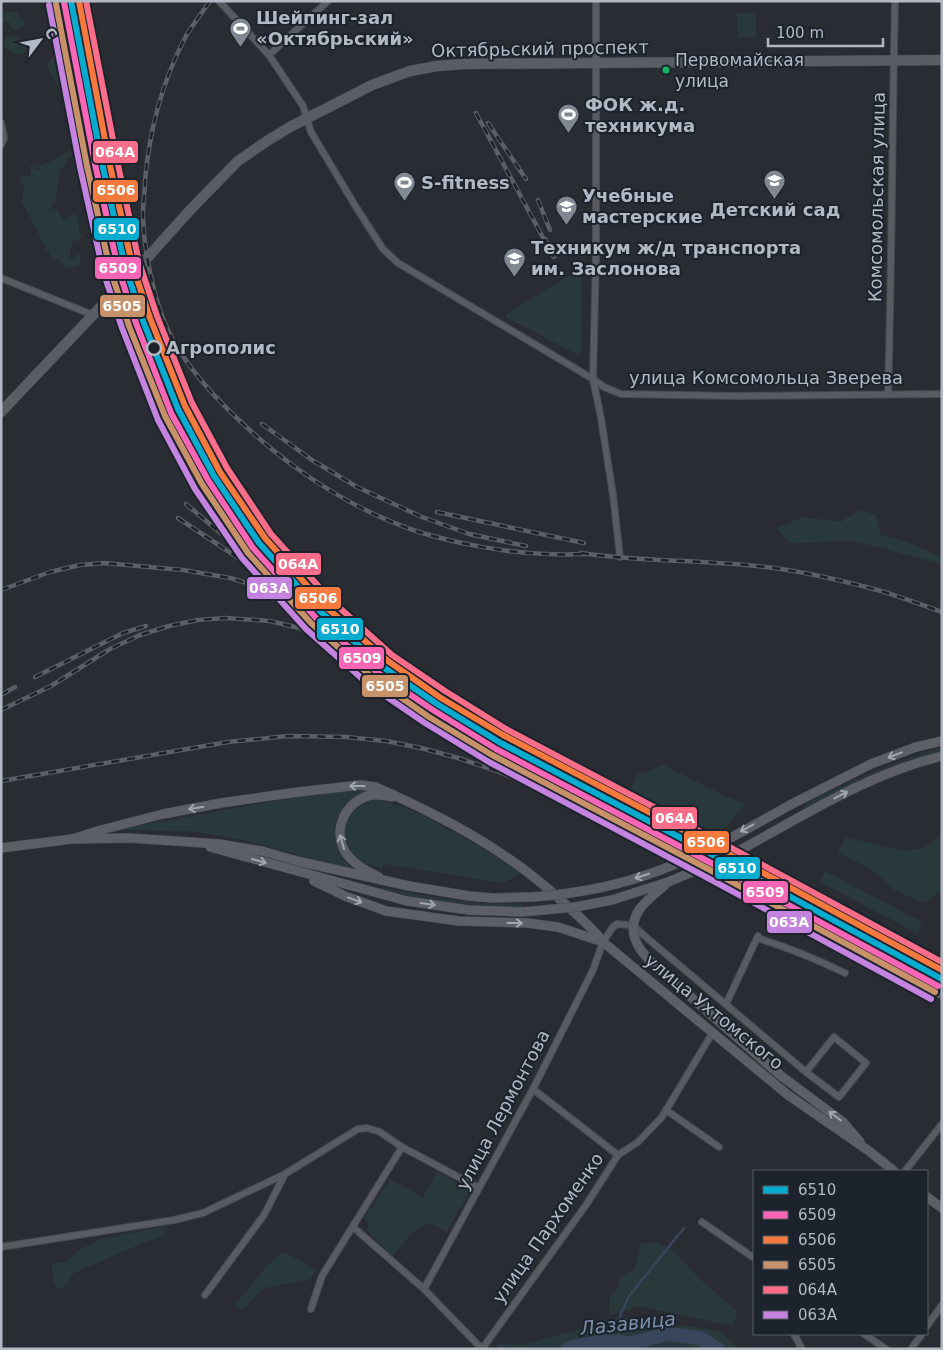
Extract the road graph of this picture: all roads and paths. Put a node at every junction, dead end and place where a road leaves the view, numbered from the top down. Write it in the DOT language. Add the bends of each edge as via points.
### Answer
graph roads {
  1 [pos="219,1"];
  2 [pos="328,1"];
  3 [pos="596,1"];
  4 [pos="895,1"];
  5 [pos="270,55"];
  6 [pos="942,60"];
  7 [pos="893,61"];
  8 [pos="596,63"];
  9 [pos="307,118"];
  10 [pos="1,124"];
  11 [pos="1,145"];
  12 [pos="1,278"];
  13 [pos="93,315"];
  14 [pos="593,379"];
  15 [pos="888,394"];
  16 [pos="942,394"];
  17 [pos="1,412"];
  18 [pos="620,557"];
  19 [pos="942,741"];
  20 [pos="942,756"];
  21 [pos="403,800"];
  22 [pos="72,839"];
  23 [pos="196,843"];
  24 [pos="1,848"];
  25 [pos="296,872"];
  26 [pos="668,882"];
  27 [pos="390,883"];
  28 [pos="602,942"];
  29 [pos="845,973"];
  30 [pos="726,1004"];
  31 [pos="713,1032"];
  32 [pos="806,1072"];
  33 [pos="533,1089"];
  34 [pos="666,1110"];
  35 [pos="942,1124"];
  36 [pos="719,1146"];
  37 [pos="402,1147"];
  38 [pos="869,1151"];
  39 [pos="618,1155"];
  40 [pos="893,1170"];
  41 [pos="905,1170"];
  42 [pos="285,1174"];
  43 [pos="479,1188"];
  44 [pos="928,1197"];
  45 [pos="942,1208"];
  46 [pos="702,1222"];
  47 [pos="353,1227"];
  48 [pos="1,1247"];
  49 [pos="753,1257"];
  50 [pos="424,1289"];
  51 [pos="205,1295"];
  52 [pos="942,1306"];
  53 [pos="311,1309"];
  54 [pos="928,1325"];
  55 [pos="795,1335"];
  56 [pos="865,1335"];
  57 [pos="921,1335"];
  58 [pos="482,1349"];
  59 [pos="802,1349"];
  60 [pos="886,1349"];
  61 [pos="911,1349"];
  1 -- 5 [label="street, улица Комсомольца Зверева"];
  2 -- 5 [label="street"];
  3 -- 8 [label="street"];
  4 -- 7 [label="street, Комсомольская улица"];
  5 -- 9 [label="street, улица Комсомольца Зверева" via="304,106"];
  6 -- 7 [label="main road, Октябрьский проспект"];
  7 -- 8 [label="main road, Октябрьский проспект"];
  7 -- 15 [label="street, Комсомольская улица"];
  8 -- 9 [label="main road, Октябрьский проспект" via="464,64 410,71 372,85"];
  8 -- 14 [label="street"];
  9 -- 13 [label="main road, Октябрьский проспект" via="238,161"];
  9 -- 14 [label="street, улица Комсомольца Зверева" via="356,207 383,250 398,264"];
  10 -- 11 [label="street" via="4,138"];
  12 -- 13 [label="street"];
  13 -- 17 [label="main road, Октябрьский проспект"];
  14 -- 15 [label="street, улица Комсомольца Зверева" via="621,394"];
  14 -- 18 [label="street"];
  15 -- 16 [label="street, улица Комсомольца Зверева"];
  19 -- 27 [label="main road, one-way, bridge" via="871,764 662,870 606,886 570,893 493,898"];
  26 -- 20 [label="main road, one-way, bridge" via="728,857 877,778"];
  21 -- 22 [label="main road, улица Ухтомского, one-way" via="376,787 336,787 187,809"];
  27 -- 21 [label="main road, one-way" via="359,867 348,857 342,844 341,823 344,814 365,796"];
  21 -- 28 [label="main road, улица Ухтомского" via="488,844 522,868 592,928"];
  22 -- 23 [label="main road" via="166,839"];
  22 -- 24 [label="main road"];
  23 -- 25 [label="main road, one-way"];
  23 -- 27 [label="main road" via="262,851"];
  25 -- 26 [label="main road, one-way, bridge" via="407,901 469,910 522,912 612,900"];
  25 -- 28 [label="main road, one-way" via="345,896 386,911 459,921 558,927"];
  38 -- 26 [label="main road, one-way, bridge" via="843,1122 780,1075 647,959 634,936 635,919 639,910"];
  28 -- 30 [label="street" via="617,924 637,928"];
  28 -- 31 [label="main road, улица Ухтомского"];
  28 -- 33 [label="street, улица Лермонтова" via="593,970"];
  29 -- 30 [label="street" via="757,937"];
  30 -- 32 [label="street"];
  31 -- 34 [label="street, улица Пархоменко"];
  31 -- 38 [label="main road, улица Ухтомского" via="788,1095"];
  32 -- 32 [label="street" via="834,1037 866,1063 839,1097"];
  33 -- 39 [label="street"];
  33 -- 43 [label="street, улица Лермонтова"];
  34 -- 36 [label="street"];
  34 -- 39 [label="street, улица Пархоменко" via="638,1142"];
  35 -- 41 [label="street"];
  37 -- 42 [label="street" via="380,1132 358,1129"];
  37 -- 43 [label="street"];
  37 -- 47 [label="street"];
  38 -- 40 [label="main road, улица Ухтомского"];
  39 -- 58 [label="street, улица Пархоменко"];
  42 -- 48 [label="street" via="203,1213"];
  42 -- 51 [label="street" via="264,1215"];
  43 -- 50 [label="street, улица Лермонтова"];
  44 -- 45 [label="main road"];
  46 -- 49 [label="street"];
  47 -- 50 [label="street"];
  47 -- 53 [label="street" via="322,1276"];
  50 -- 58 [label="street"];
  52 -- 54 [label="street"];
  55 -- 59 [label="street"];
  56 -- 60 [label="street"];
  57 -- 61 [label="street"];
}
